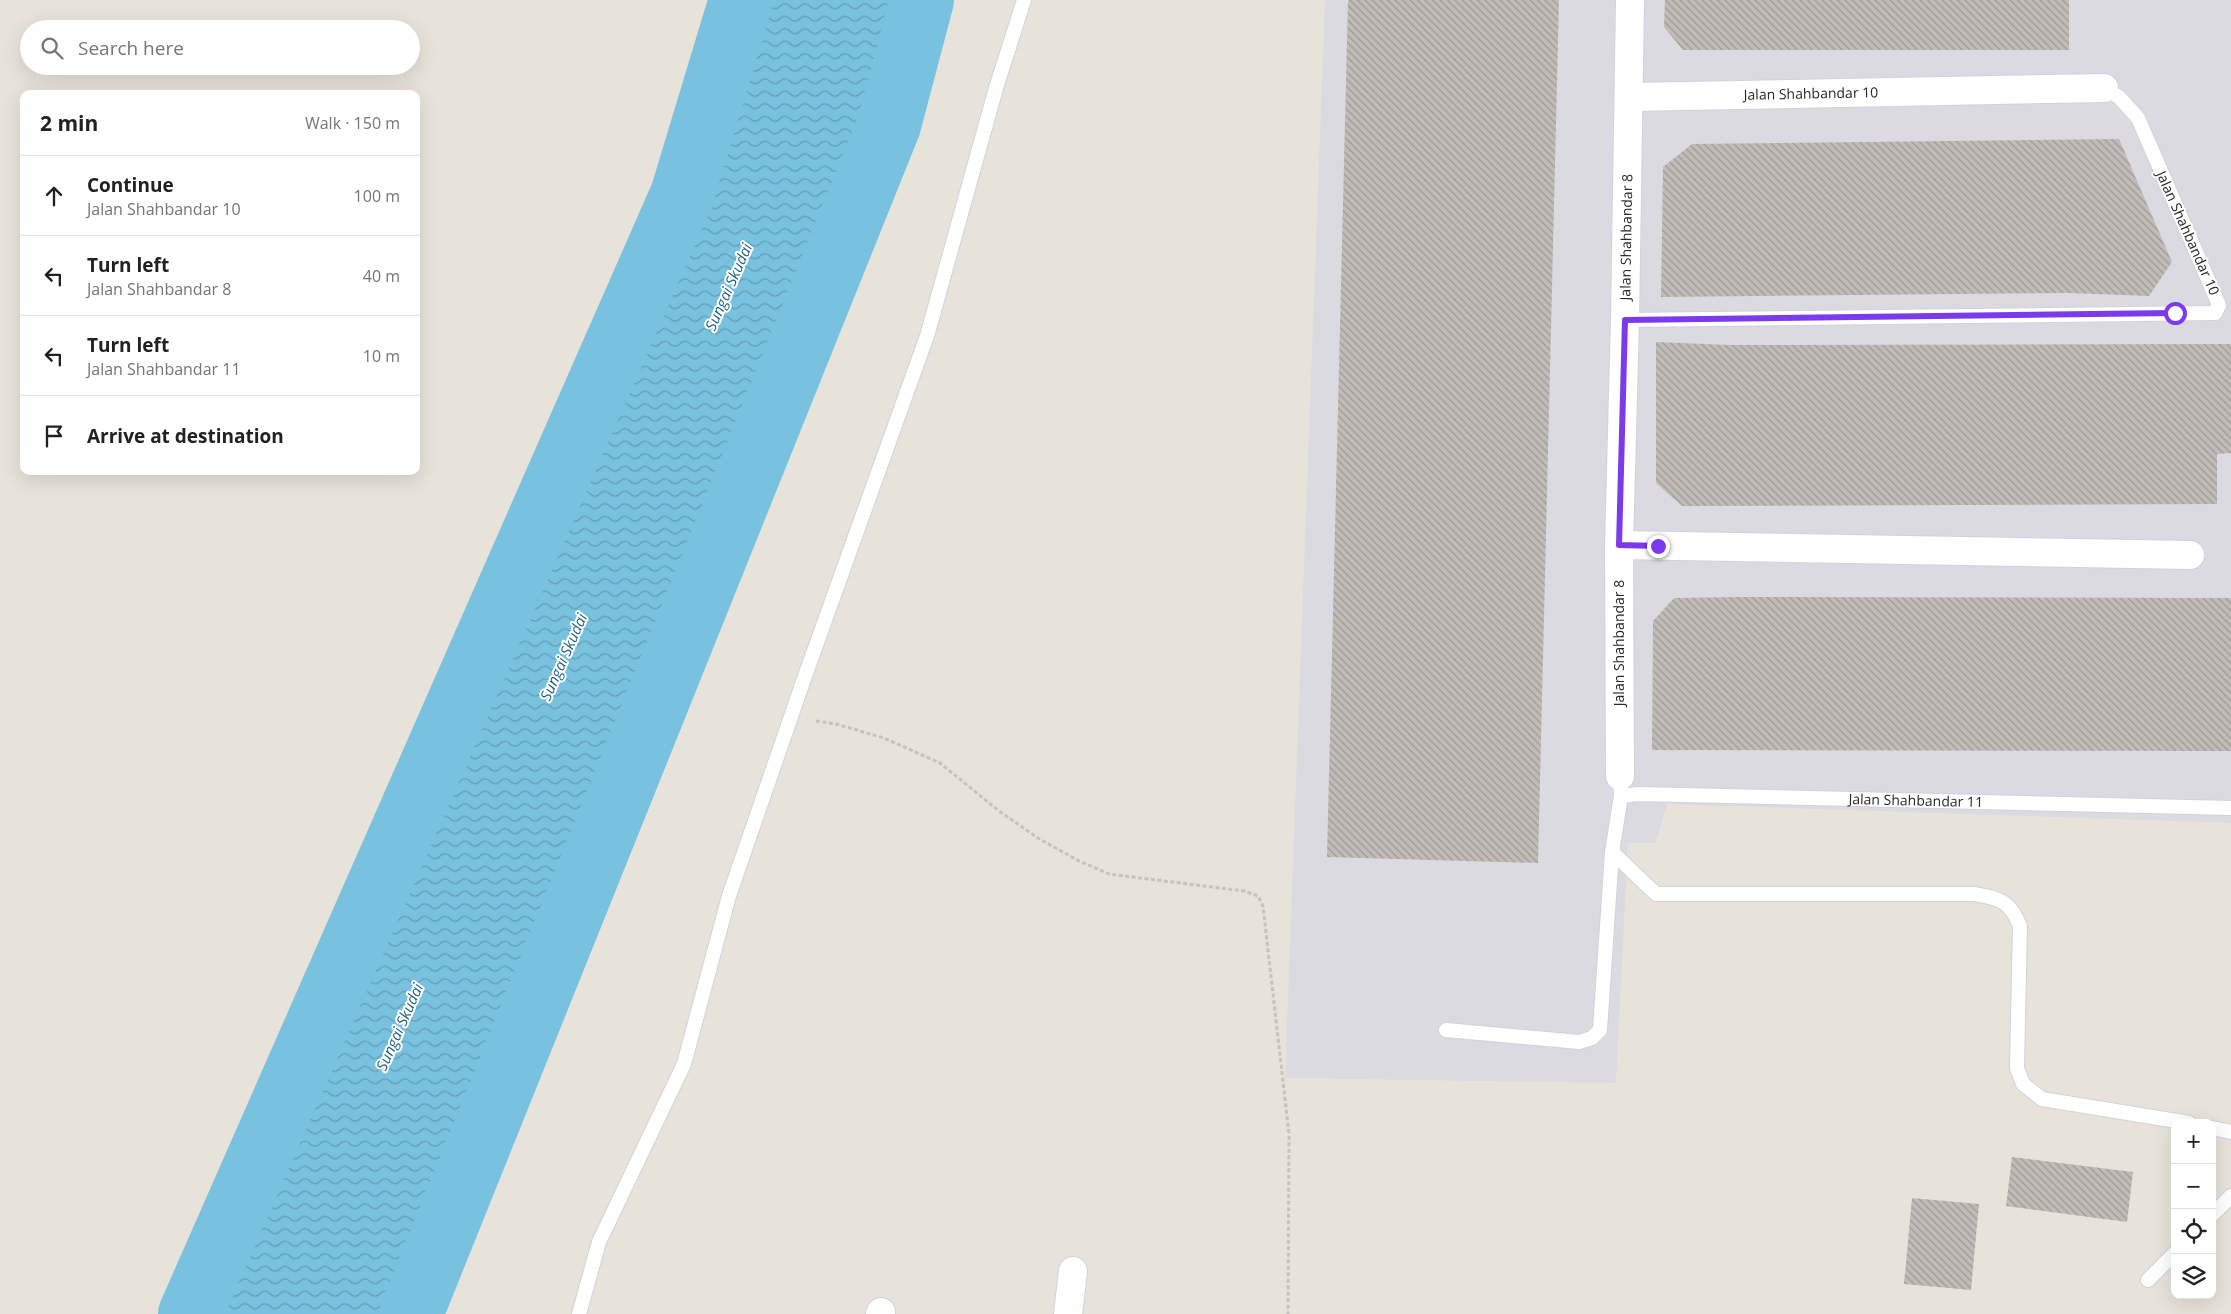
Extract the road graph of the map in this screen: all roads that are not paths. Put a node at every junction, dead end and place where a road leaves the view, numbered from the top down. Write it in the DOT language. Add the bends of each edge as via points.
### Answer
graph roads {
  1 [pos="1024,0"];
  2 [pos="1630,0"];
  3 [pos="2104,88"];
  4 [pos="1629,97"];
  5 [pos="1625,320"];
  6 [pos="1619,545"];
  7 [pos="2190,555"];
  8 [pos="1620,786"];
  9 [pos="2231,808"];
  10 [pos="1612,852"];
  11 [pos="1446,1030"];
  12 [pos="2171,1120"];
  13 [pos="2216,1129"];
  14 [pos="2231,1132"];
  15 [pos="2231,1196"];
  16 [pos="2216,1211"];
  17 [pos="2174,1254"];
  18 [pos="1073,1271"];
  19 [pos="2148,1280"];
  20 [pos="579,1314"];
  21 [pos="1068,1314"];
  1 -- 20 [label="lane" via="927,336 729,896 684,1064 599,1242"];
  2 -- 4 [label="street, Jalan Shahbandar 8"];
  3 -- 4 [label="street, Jalan Shahbandar 10"];
  3 -- 5 [label="lane, Jalan Shahbandar 10" via="2119,97 2138,118 2219,305 2215,313"];
  4 -- 5 [label="street, Jalan Shahbandar 8"];
  5 -- 6 [label="street, Jalan Shahbandar 8"];
  6 -- 7 [label="street"];
  6 -- 8 [label="street, Jalan Shahbandar 8"];
  8 -- 9 [label="lane, Jalan Shahbandar 11" via="1639,794"];
  8 -- 10 [label="lane"];
  10 -- 11 [label="lane" via="1600,1030 1592,1038 1579,1042"];
  10 -- 12 [label="lane" via="1656,894 1974,894 2001,900 2014,911 2020,926 2017,1068 2023,1084 2042,1099"];
  13 -- 14 [label="lane"];
  15 -- 16 [label="lane"];
  17 -- 19 [label="lane"];
  18 -- 21 [label="street"];
}
